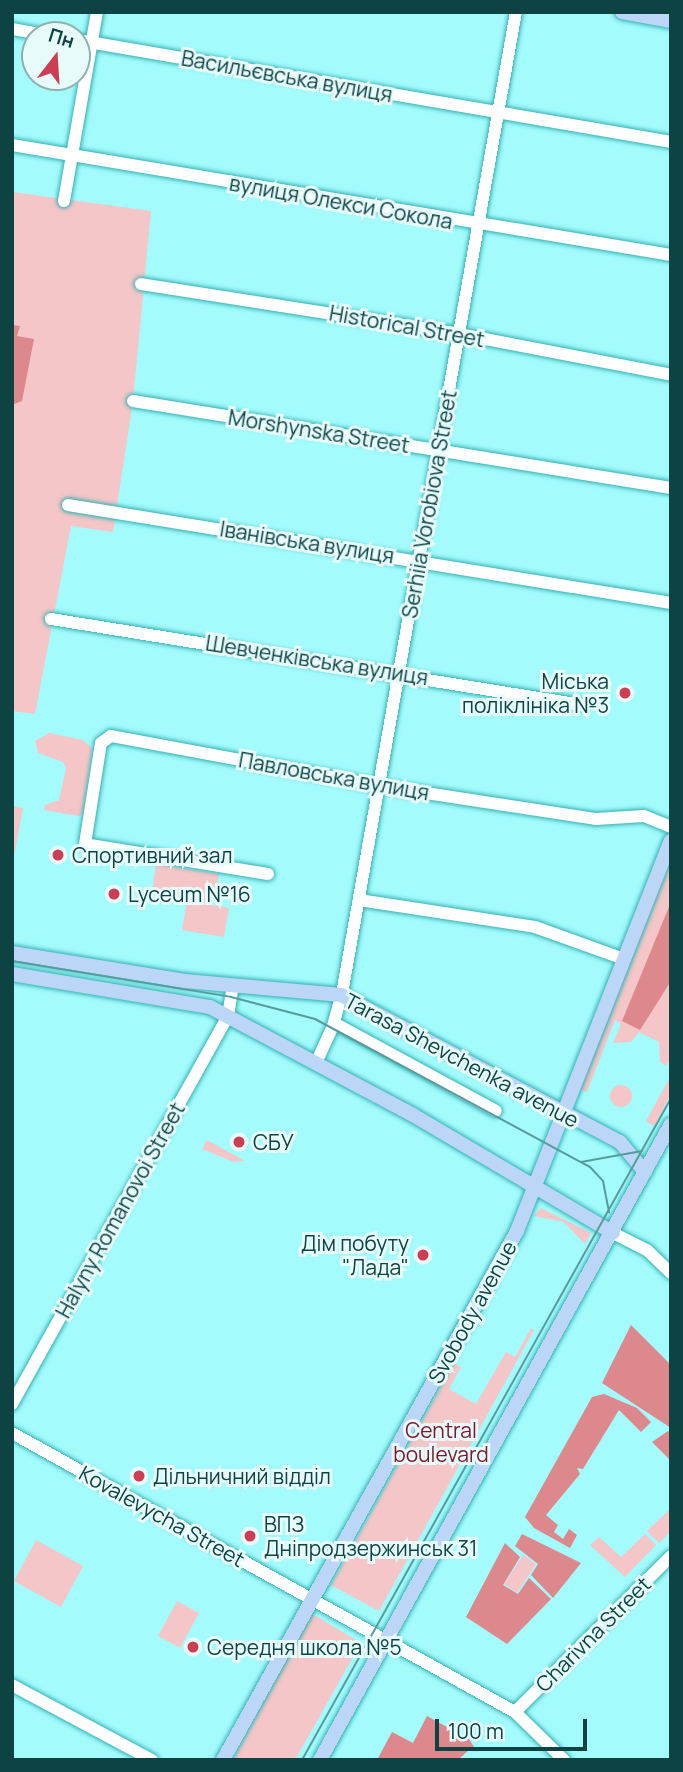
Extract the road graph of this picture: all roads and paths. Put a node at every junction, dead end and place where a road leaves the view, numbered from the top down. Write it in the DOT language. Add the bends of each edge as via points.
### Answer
graph roads {
  1 [pos="97,12"];
  2 [pos="516,12"];
  3 [pos="622,12"];
  4 [pos="671,20"];
  5 [pos="92,42"];
  6 [pos="497,112"];
  7 [pos="671,142"];
  8 [pos="12,145"];
  9 [pos="72,156"];
  10 [pos="64,201"];
  11 [pos="477,225"];
  12 [pos="671,255"];
  13 [pos="141,284"];
  14 [pos="459,334"];
  15 [pos="671,374"];
  16 [pos="133,401"];
  17 [pos="438,450"];
  18 [pos="671,488"];
  19 [pos="68,505"];
  20 [pos="418,560"];
  21 [pos="671,604"];
  22 [pos="51,618"];
  23 [pos="399,671"];
  24 [pos="582,705"];
  25 [pos="380,786"];
  26 [pos="671,827"];
  27 [pos="671,841"];
  28 [pos="268,874"];
  29 [pos="359,900"];
  30 [pos="12,953"];
  31 [pos="624,959"];
  32 [pos="12,974"];
  33 [pos="233,985"];
  34 [pos="341,995"];
  35 [pos="228,1016"];
  36 [pos="334,1023"];
  37 [pos="316,1063"];
  38 [pos="496,1111"];
  39 [pos="562,1114"];
  40 [pos="671,1124"];
  41 [pos="645,1172"];
  42 [pos="536,1190"];
  43 [pos="613,1233"];
  44 [pos="671,1273"];
  45 [pos="12,1404"];
  46 [pos="12,1433"];
  47 [pos="671,1556"];
  48 [pos="313,1598"];
  49 [pos="387,1641"];
  50 [pos="12,1685"];
  51 [pos="515,1712"];
  52 [pos="152,1760"];
  53 [pos="223,1760"];
  54 [pos="320,1760"];
  55 [pos="564,1760"];
  1 -- 5 [label="street"];
  2 -- 6 [label="street, Serhiia Vorobiova Street"];
  3 -- 4 [label="main road"];
  5 -- 6 [label="street, Васильєвська вулиця"];
  5 -- 9 [label="street"];
  6 -- 7 [label="street, Васильєвська вулиця"];
  6 -- 11 [label="street, Serhiia Vorobiova Street"];
  8 -- 9 [label="street, вулиця Олекси Сокола"];
  9 -- 10 [label="street"];
  9 -- 11 [label="street, вулиця Олекси Сокола"];
  11 -- 12 [label="street, вулиця Олекси Сокола"];
  11 -- 14 [label="street, Serhiia Vorobiova Street"];
  13 -- 14 [label="street, Historical Street"];
  14 -- 15 [label="street, Historical Street"];
  14 -- 17 [label="street, Serhiia Vorobiova Street"];
  16 -- 17 [label="street, Morshynska Street"];
  17 -- 18 [label="street, Morshynska Street"];
  17 -- 20 [label="street, Serhiia Vorobiova Street"];
  19 -- 20 [label="street, Іванівська вулиця"];
  20 -- 21 [label="street, Іванівська вулиця"];
  20 -- 23 [label="street, Serhiia Vorobiova Street"];
  22 -- 23 [label="street, Шевченківська вулиця"];
  23 -- 24 [label="street, Шевченківська вулиця"];
  23 -- 25 [label="street, Serhiia Vorobiova Street"];
  25 -- 26 [label="street, Павловська вулиця" via="596,819 644,816"];
  25 -- 28 [label="street, Павловська вулиця" via="111,736 101,743 85,844"];
  25 -- 29 [label="street, Serhiia Vorobiova Street"];
  27 -- 31 [label="main road, Svobody avenue"];
  29 -- 31 [label="street" via="535,927"];
  29 -- 34 [label="street, Serhiia Vorobiova Street"];
  30 -- 33 [label="main road, Tarasa Shevchenka avenue"];
  31 -- 39 [label="main road, Svobody avenue"];
  32 -- 35 [label="main road" via="210,1007"];
  33 -- 34 [label="main road, Tarasa Shevchenka avenue"];
  33 -- 35 [label="street, Halyny Romanovoi Street"];
  34 -- 36 [label="street, Serhiia Vorobiova Street"];
  34 -- 39 [label="main road, Tarasa Shevchenka avenue"];
  35 -- 37 [label="main road"];
  35 -- 45 [label="street, Halyny Romanovoi Street"];
  36 -- 37 [label="street, Serhiia Vorobiova Street"];
  36 -- 38 [label="street"];
  37 -- 42 [label="main road" via="503,1166"];
  39 -- 41 [label="main road, Tarasa Shevchenka avenue" via="620,1142"];
  39 -- 42 [label="main road, Svobody avenue"];
  40 -- 41 [label="main road"];
  41 -- 43 [label="main road"];
  42 -- 43 [label="main road"];
  42 -- 48 [label="main road, Svobody avenue"];
  43 -- 44 [label="street" via="648,1251"];
  43 -- 49 [label="main road"];
  46 -- 48 [label="street, Kovalevycha Street"];
  47 -- 51 [label="street, Charivna Street"];
  48 -- 49 [label="street, Kovalevycha Street"];
  48 -- 53 [label="main road, Svobody avenue"];
  49 -- 51 [label="street, Kovalevycha Street"];
  49 -- 54 [label="main road"];
  50 -- 52 [label="street"];
  51 -- 55 [label="street, Kovalevycha Street"];
}
